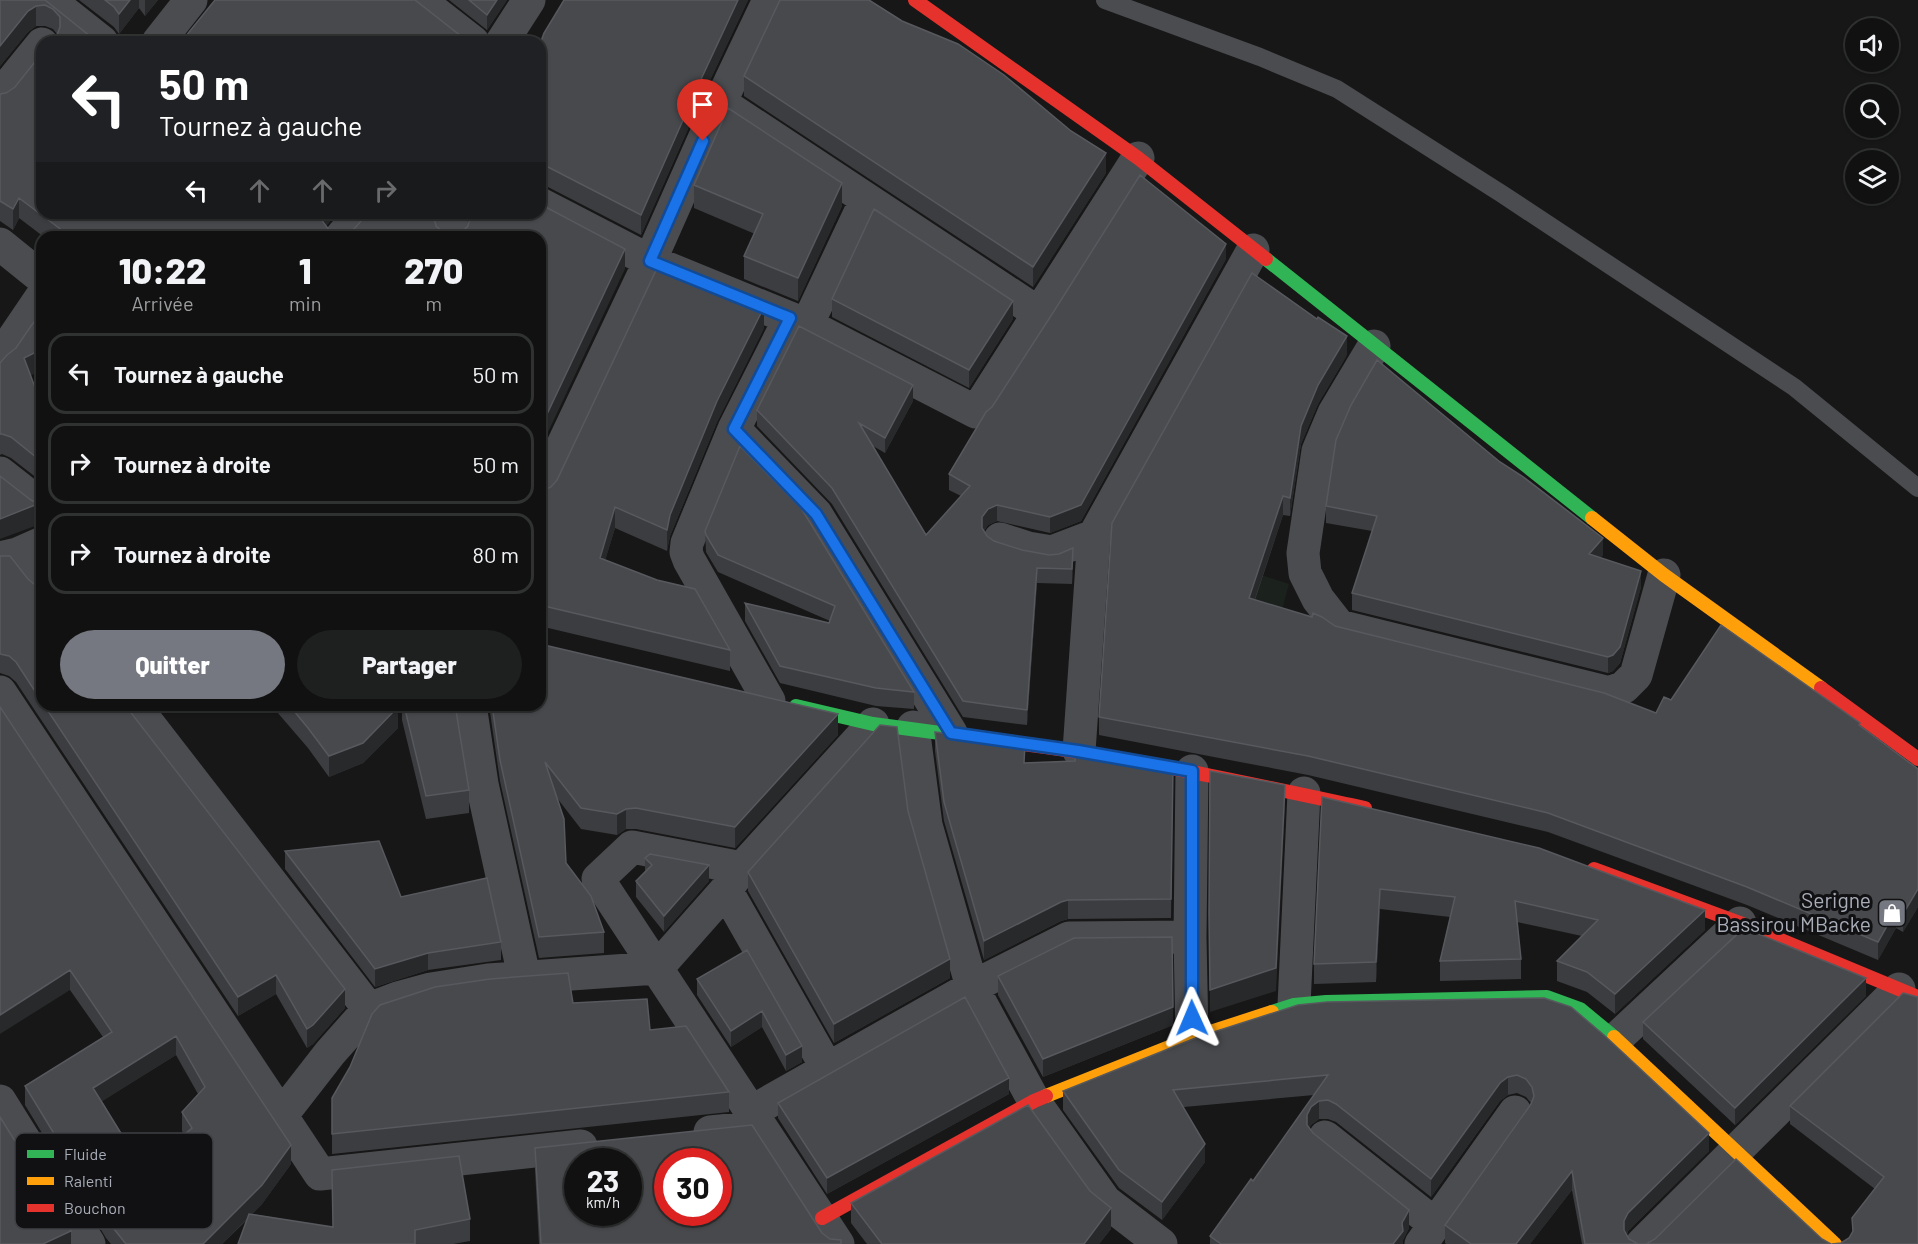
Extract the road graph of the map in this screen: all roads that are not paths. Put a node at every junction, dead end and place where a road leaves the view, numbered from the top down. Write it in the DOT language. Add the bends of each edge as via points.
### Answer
graph roads {
  1 [pos="190,0"];
  2 [pos="419,0"];
  3 [pos="529,0"];
  4 [pos="769,0"];
  5 [pos="915,0"];
  6 [pos="1105,0"];
  7 [pos="58,7"];
  8 [pos="46,36"];
  9 [pos="94,36"];
  10 [pos="163,36"];
  11 [pos="465,36"];
  12 [pos="506,36"];
  13 [pos="36,52"];
  14 [pos="0,96"];
  15 [pos="720,102"];
  16 [pos="1138,158"];
  17 [pos="866,200"];
  18 [pos="546,207"];
  19 [pos="0,244"];
  20 [pos="1253,250"];
  21 [pos="650,261"];
  22 [pos="36,273"];
  23 [pos="36,305"];
  24 [pos="1040,314"];
  25 [pos="798,322"];
  26 [pos="1374,346"];
  27 [pos="0,358"];
  28 [pos="734,429"];
  29 [pos="0,473"];
  30 [pos="546,480"];
  31 [pos="1918,488"];
  32 [pos="36,501"];
  33 [pos="1094,536"];
  34 [pos="1000,539"];
  35 [pos="20,552"];
  36 [pos="1664,575"];
  37 [pos="36,577"];
  38 [pos="0,692"];
  39 [pos="758,698"];
  40 [pos="139,711"];
  41 [pos="471,711"];
  42 [pos="873,723"];
  43 [pos="913,727"];
  44 [pos="951,733"];
  45 [pos="1078,751"];
  46 [pos="1918,759"];
  47 [pos="1192,771"];
  48 [pos="1304,794"];
  49 [pos="1384,812"];
  50 [pos="1576,862"];
  51 [pos="734,879"];
  52 [pos="1740,922"];
  53 [pos="1190,937"];
  54 [pos="657,968"];
  55 [pos="524,976"];
  56 [pos="972,987"];
  57 [pos="1909,993"];
  58 [pos="1294,1005"];
  59 [pos="369,1009"];
  60 [pos="1192,1038"];
  61 [pos="1616,1040"];
  62 [pos="827,1068"];
  63 [pos="0,1101"];
  64 [pos="1034,1101"];
  65 [pos="1515,1112"];
  66 [pos="281,1116"];
  67 [pos="756,1119"];
  68 [pos="20,1133"];
  69 [pos="680,1136"];
  70 [pos="1325,1137"];
  71 [pos="610,1143"];
  72 [pos="1735,1152"];
  73 [pos="80,1229"];
  74 [pos="830,1231"];
  75 [pos="1428,1235"];
  76 [pos="89,1244"];
  77 [pos="1161,1244"];
  78 [pos="1642,1244"];
  79 [pos="1835,1244"];
  1 -- 10 [label="street"];
  2 -- 11 [label="street"];
  3 -- 12 [label="street"];
  4 -- 15 [label="street"];
  5 -- 16 [label="street"];
  6 -- 31 [label="lane" via="1337,89 1794,387"];
  7 -- 8 [label="street"];
  7 -- 9 [label="street"];
  13 -- 14 [label="street"];
  15 -- 17 [label="street"];
  15 -- 21 [label="street"];
  16 -- 20 [label="street"];
  16 -- 24 [label="street"];
  17 -- 24 [label="street"];
  17 -- 25 [label="street"];
  18 -- 21 [label="street"];
  19 -- 22 [label="street"];
  20 -- 26 [label="street"];
  20 -- 33 [label="street"];
  21 -- 25 [label="street"];
  21 -- 30 [label="street"];
  23 -- 27 [label="street"];
  24 -- 25 [label="street" via="976,412"];
  25 -- 28 [label="street"];
  26 -- 36 [label="street"];
  26 -- 36 [label="street" via="1334,413 1318,451 1303,553 1305,573 1318,599 1339,626 1610,693 1624,687 1636,675"];
  28 -- 39 [label="street" via="686,552"];
  28 -- 44 [label="street" via="816,514"];
  29 -- 32 [label="street"];
  33 -- 34 [label="street" via="1052,552"];
  33 -- 45 [label="street"];
  35 -- 37 [label="street"];
  36 -- 46 [label="street"];
  38 -- 66 [label="street"];
  39 -- 42 [label="street"];
  40 -- 59 [label="street"];
  41 -- 55 [label="street" via="482,784"];
  42 -- 43 [label="street"];
  42 -- 51 [label="street"];
  43 -- 44 [label="street"];
  43 -- 56 [label="street" via="926,825"];
  44 -- 45 [label="street"];
  45 -- 47 [label="street"];
  47 -- 48 [label="street"];
  47 -- 53 [label="street"];
  48 -- 49 [label="street"];
  48 -- 58 [label="street"];
  50 -- 52 [label="street"];
  51 -- 54 [label="street"];
  51 -- 54 [label="street" via="632,847 598,879"];
  51 -- 62 [label="street"];
  52 -- 57 [label="street"];
  52 -- 61 [label="street"];
  53 -- 56 [label="street" via="1069,938"];
  53 -- 60 [label="street"];
  54 -- 55 [label="street"];
  54 -- 67 [label="street"];
  55 -- 59 [label="street" via="431,989"];
  56 -- 62 [label="street"];
  56 -- 64 [label="street"];
  57 -- 72 [label="street"];
  58 -- 60 [label="street"];
  58 -- 61 [label="street" via="1547,997 1580,1010"];
  59 -- 66 [label="street"];
  60 -- 64 [label="street"];
  61 -- 72 [label="street"];
  62 -- 67 [label="street"];
  63 -- 68 [label="street"];
  64 -- 74 [label="street"];
  64 -- 77 [label="street" via="1105,1201"];
  65 -- 75 [label="street"];
  66 -- 71 [label="street" via="320,1174"];
  67 -- 69 [label="street"];
  67 -- 74 [label="street"];
  70 -- 75 [label="street"];
  72 -- 78 [label="street"];
  72 -- 79 [label="street"];
  73 -- 76 [label="street"];
}
